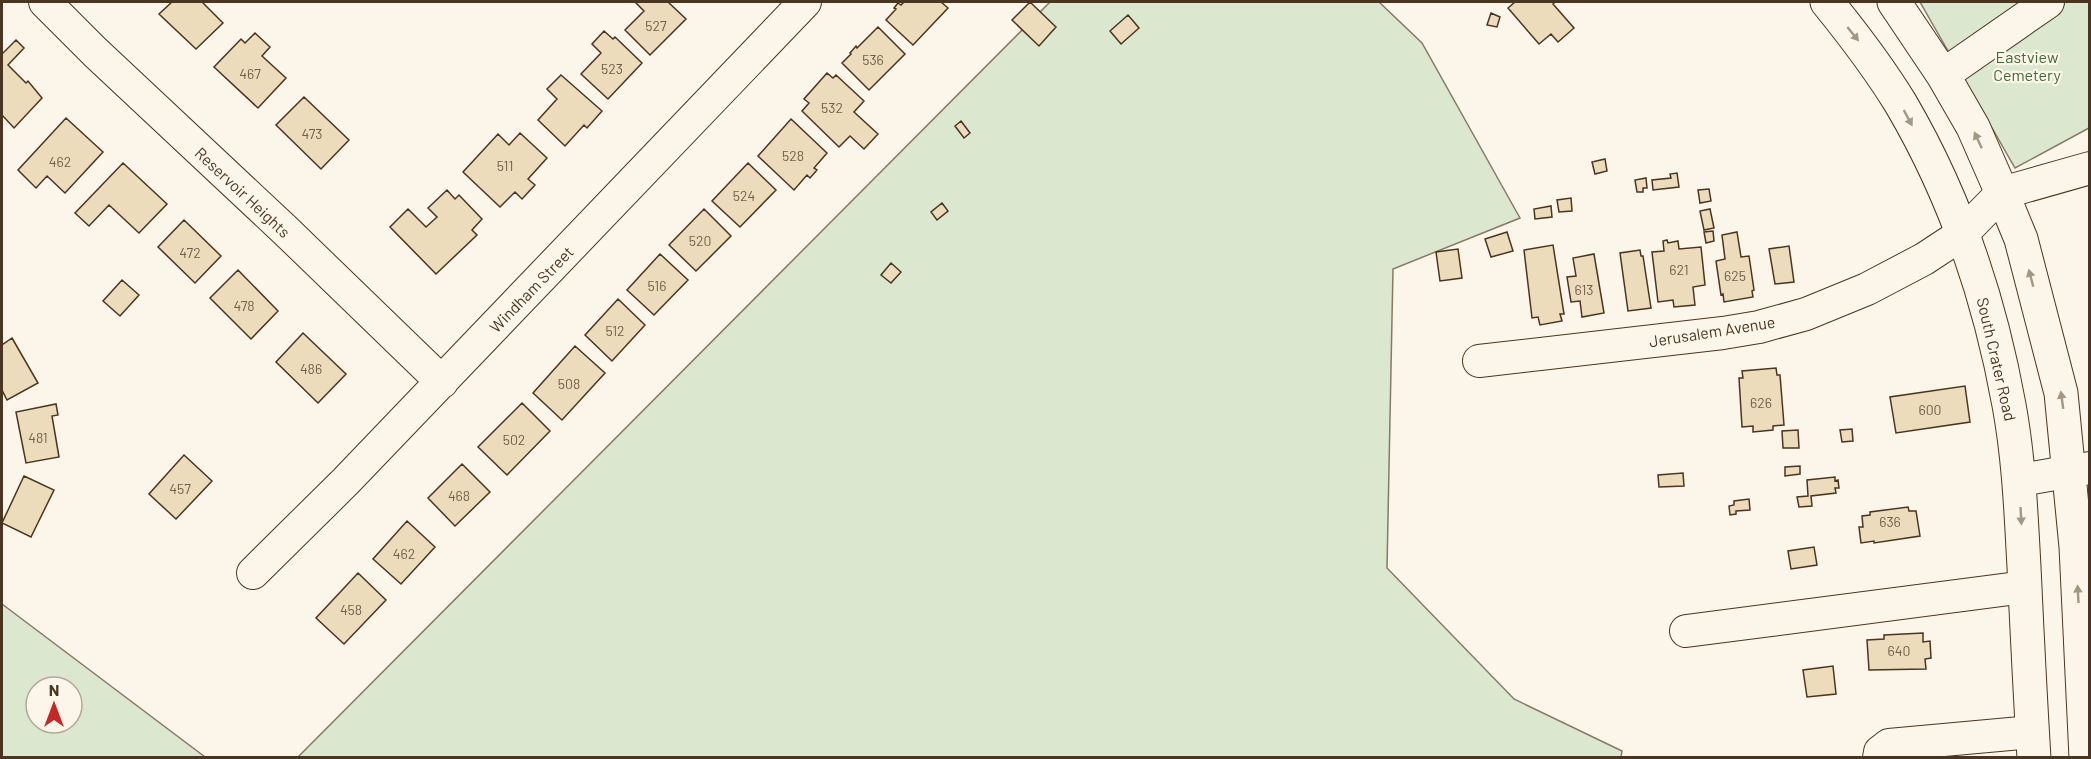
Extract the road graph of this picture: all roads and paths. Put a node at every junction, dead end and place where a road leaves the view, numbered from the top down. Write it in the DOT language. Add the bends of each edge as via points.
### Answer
graph roads {
  1 [pos="45,2"];
  2 [pos="805,2"];
  3 [pos="1827,2"];
  4 [pos="1894,2"];
  5 [pos="2048,2"];
  6 [pos="1943,75"];
  7 [pos="2090,168"];
  8 [pos="2002,193"];
  9 [pos="1962,234"];
  10 [pos="1479,361"];
  11 [pos="441,382"];
  12 [pos="2080,469"];
  13 [pos="2020,480"];
  14 [pos="253,573"];
  15 [pos="2025,587"];
  16 [pos="1686,631"];
  17 [pos="2033,745"];
  18 [pos="1948,749"];
  19 [pos="1879,758"];
  20 [pos="2086,758"];
  1 -- 11 [label="street, Reservoir Heights"];
  2 -- 11 [label="street, Windham Street"];
  3 -- 9 [label="main road, South Crater Road, one-way" via="1862,45 1901,104 1935,167"];
  4 -- 6 [label="main road"];
  5 -- 6 [label="street"];
  8 -- 6 [label="main road, one-way" via="1973,127"];
  7 -- 8 [label="street"];
  8 -- 9 [label="street, Jerusalem Avenue"];
  12 -- 8 [label="main road, one-way" via="2021,239"];
  9 -- 10 [label="street, Jerusalem Avenue" via="1867,289 1806,314 1759,327"];
  9 -- 13 [label="main road, South Crater Road" via="1995,337"];
  11 -- 14 [label="street, Windham Street"];
  12 -- 13 [label="street"];
  20 -- 12 [label="main road, one-way" via="2076,547"];
  13 -- 15 [label="main road, South Crater Road, one-way"];
  15 -- 16 [label="street"];
  15 -- 17 [label="main road, South Crater Road"];
  17 -- 18 [label="street"];
  18 -- 19 [label="street" via="1889,745"];
}
